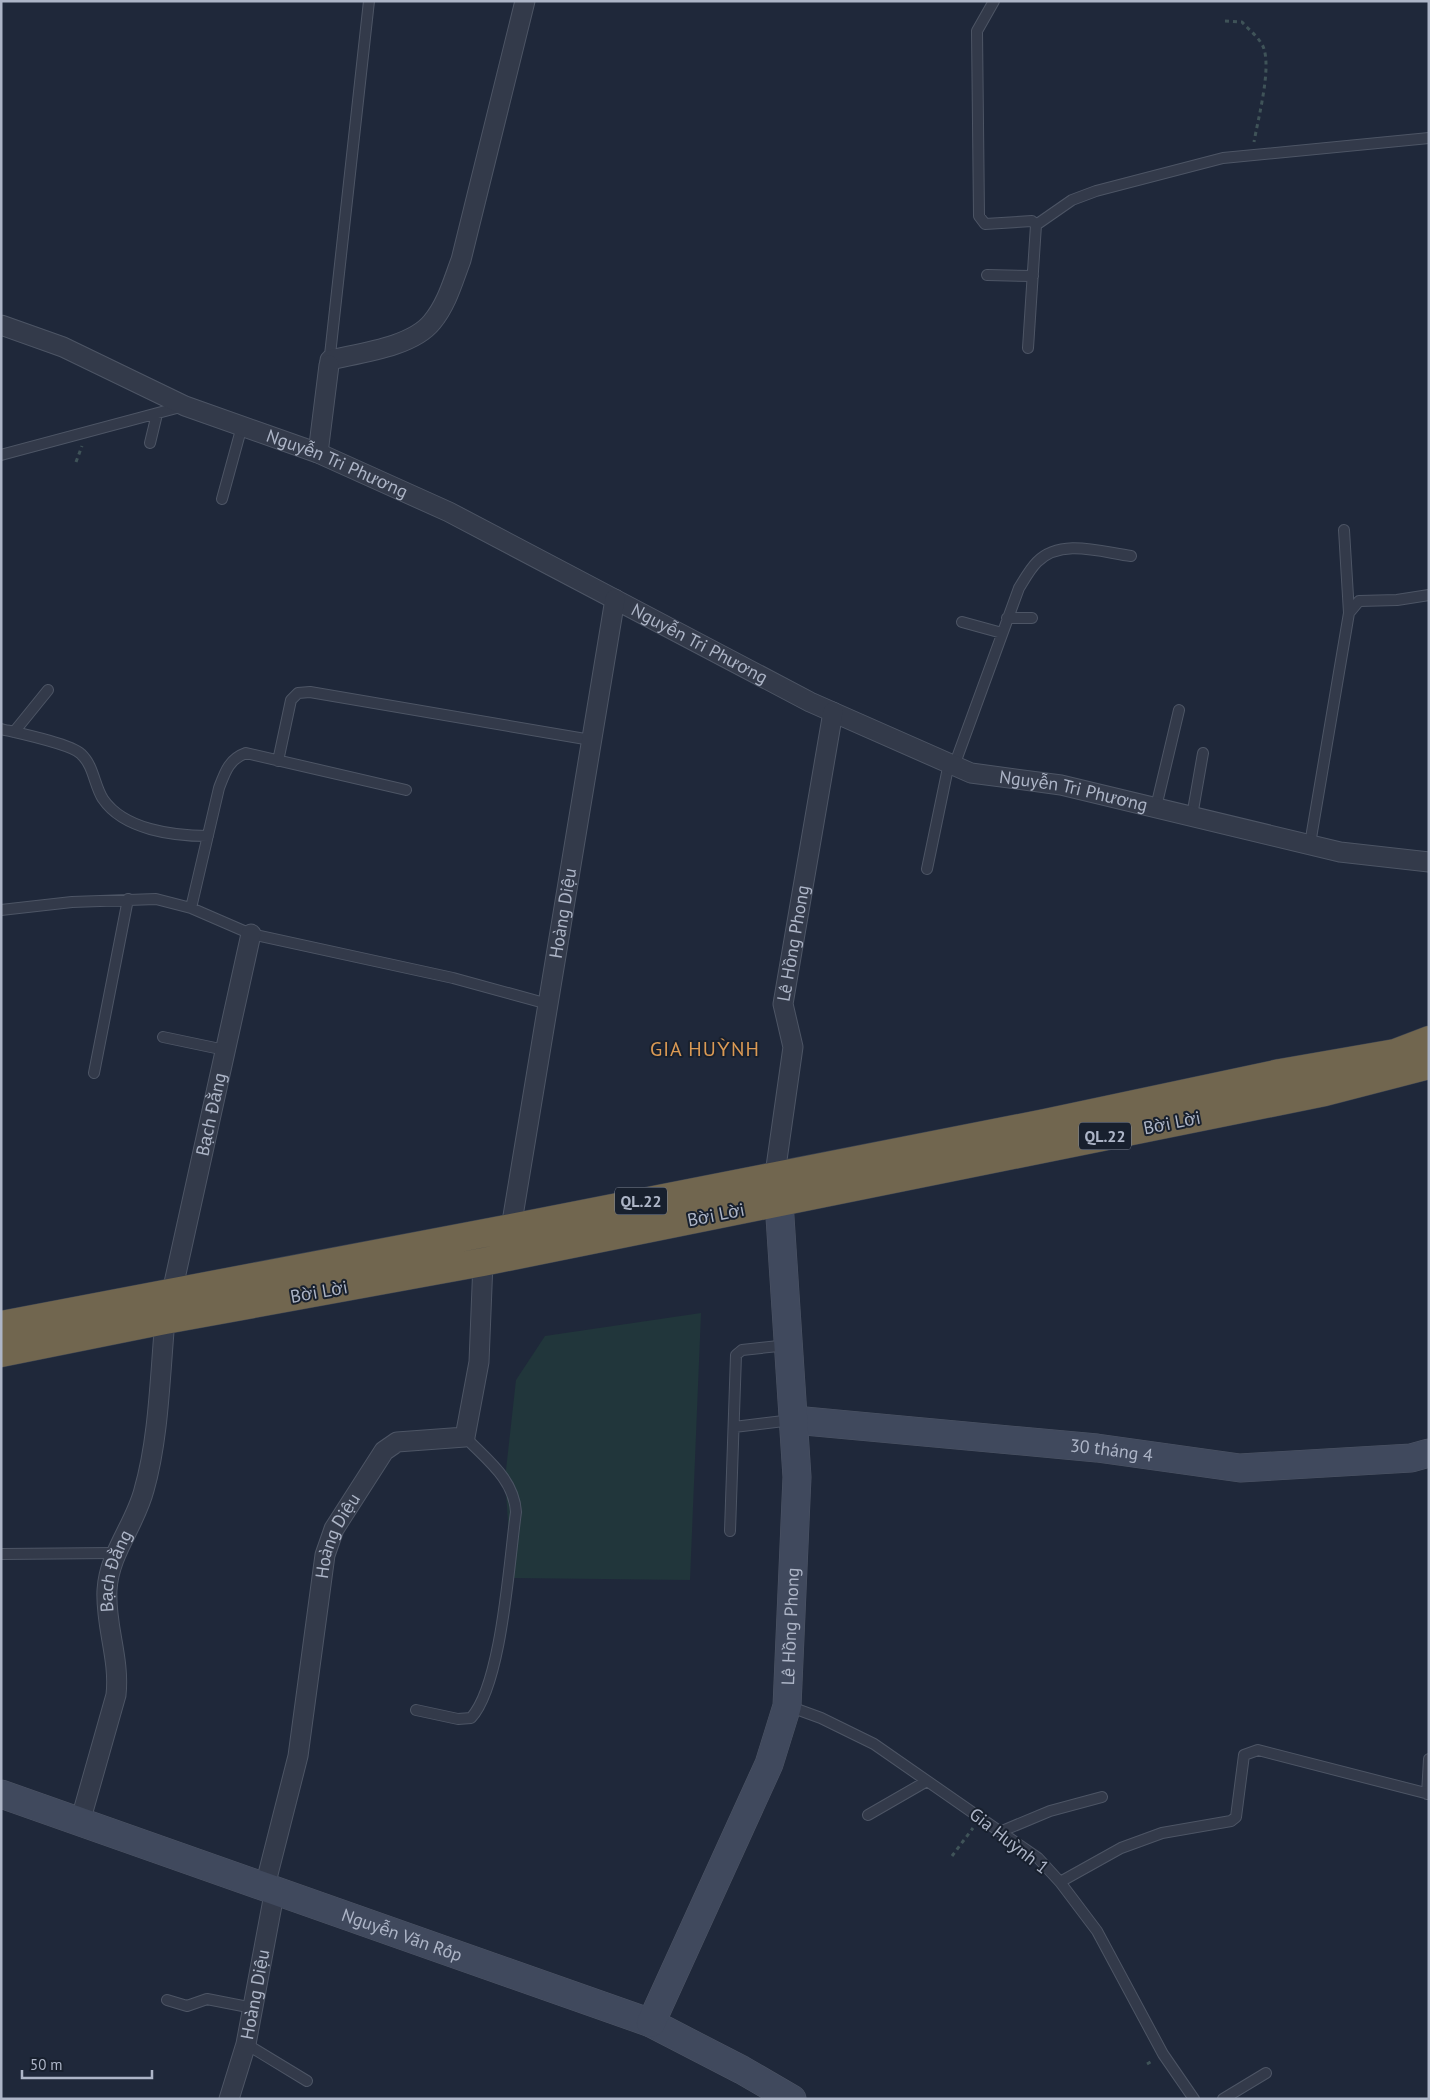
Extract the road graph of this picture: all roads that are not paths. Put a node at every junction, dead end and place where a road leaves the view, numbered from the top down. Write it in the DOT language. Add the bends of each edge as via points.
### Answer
graph roads {
  1 [pos="369,1"];
  2 [pos="525,1"];
  3 [pos="994,1"];
  4 [pos="1429,138"];
  5 [pos="1036,225"];
  6 [pos="987,275"];
  7 [pos="1033,276"];
  8 [pos="1,325"];
  9 [pos="1028,348"];
  10 [pos="329,367"];
  11 [pos="184,406"];
  12 [pos="157,414"];
  13 [pos="242,426"];
  14 [pos="150,443"];
  15 [pos="318,452"];
  16 [pos="1,455"];
  17 [pos="222,500"];
  18 [pos="1344,530"];
  19 [pos="1131,556"];
  20 [pos="1429,595"];
  21 [pos="615,599"];
  22 [pos="1349,613"];
  23 [pos="1007,618"];
  24 [pos="1032,618"];
  25 [pos="962,622"];
  26 [pos="1002,634"];
  27 [pos="48,690"];
  28 [pos="1178,710"];
  29 [pos="833,712"];
  30 [pos="1,729"];
  31 [pos="14,732"];
  32 [pos="591,740"];
  33 [pos="1203,752"];
  34 [pos="278,761"];
  35 [pos="952,765"];
  36 [pos="406,790"];
  37 [pos="1156,807"];
  38 [pos="1192,816"];
  39 [pos="208,836"];
  40 [pos="1310,844"];
  41 [pos="1429,862"];
  42 [pos="928,869"];
  43 [pos="128,899"];
  44 [pos="191,908"];
  45 [pos="1,910"];
  46 [pos="251,934"];
  47 [pos="548,1004"];
  48 [pos="163,1037"];
  49 [pos="1429,1040"];
  50 [pos="225,1050"];
  51 [pos="1429,1065"];
  52 [pos="94,1073"];
  53 [pos="775,1174"];
  54 [pos="779,1202"];
  55 [pos="510,1228"];
  56 [pos="483,1262"];
  57 [pos="172,1292"];
  58 [pos="165,1320"];
  59 [pos="1,1325"];
  60 [pos="789,1344"];
  61 [pos="1,1353"];
  62 [pos="794,1420"];
  63 [pos="734,1427"];
  64 [pos="465,1437"];
  65 [pos="1429,1454"];
  66 [pos="730,1531"];
  67 [pos="114,1553"];
  68 [pos="1,1554"];
  69 [pos="787,1706"];
  70 [pos="416,1710"];
  71 [pos="1429,1758"];
  72 [pos="927,1781"];
  73 [pos="1,1794"];
  74 [pos="1428,1794"];
  75 [pos="1102,1797"];
  76 [pos="868,1815"];
  77 [pos="80,1822"];
  78 [pos="1002,1832"];
  79 [pos="1060,1882"];
  80 [pos="270,1888"];
  81 [pos="167,2000"];
  82 [pos="253,2008"];
  83 [pos="651,2024"];
  84 [pos="246,2044"];
  85 [pos="1266,2073"];
  86 [pos="307,2080"];
  87 [pos="229,2099"];
  88 [pos="792,2099"];
  89 [pos="1194,2099"];
  90 [pos="1223,2099"];
  1 -- 10 [label="lane"];
  2 -- 10 [label="street" via="460,260 446,301 432,323 416,336"];
  3 -- 5 [label="lane" via="977,31 979,216 985,224 1032,221"];
  4 -- 5 [label="lane" via="1199,163 1072,200"];
  5 -- 7 [label="lane"];
  6 -- 7 [label="lane"];
  7 -- 9 [label="lane"];
  8 -- 11 [label="street, Nguyễn Tri Phương" via="63,348"];
  10 -- 15 [label="street"];
  11 -- 12 [label="lane"];
  11 -- 13 [label="street, Nguyễn Tri Phương"];
  12 -- 14 [label="lane"];
  12 -- 16 [label="lane"];
  13 -- 15 [label="street, Nguyễn Tri Phương"];
  13 -- 17 [label="lane"];
  15 -- 21 [label="street, Nguyễn Tri Phương" via="449,512"];
  18 -- 22 [label="lane"];
  19 -- 23 [label="lane" via="1073,547 1047,554 1036,563 1019,588"];
  20 -- 22 [label="lane" via="1359,601"];
  21 -- 29 [label="street, Nguyễn Tri Phương"];
  21 -- 32 [label="street, Hoàng Diệu"];
  22 -- 40 [label="lane"];
  23 -- 24 [label="lane"];
  23 -- 26 [label="lane"];
  25 -- 26 [label="lane"];
  26 -- 35 [label="lane"];
  27 -- 31 [label="lane"];
  28 -- 37 [label="lane"];
  29 -- 35 [label="street, Nguyễn Tri Phương"];
  29 -- 53 [label="street, Lê Hồng Phong" via="783,1004 793,1047"];
  30 -- 31 [label="lane"];
  31 -- 39 [label="lane" via="81,754 103,799 123,818 173,834"];
  32 -- 34 [label="lane" via="310,692 298,693 291,700"];
  32 -- 47 [label="street, Hoàng Diệu"];
  33 -- 38 [label="lane"];
  34 -- 36 [label="lane"];
  34 -- 39 [label="lane" via="246,753 236,757 226,770 219,788"];
  35 -- 37 [label="street, Nguyễn Tri Phương" via="971,773 1061,785"];
  35 -- 42 [label="lane"];
  37 -- 38 [label="street, Nguyễn Tri Phương"];
  38 -- 40 [label="street, Nguyễn Tri Phương"];
  39 -- 44 [label="lane"];
  40 -- 41 [label="street, Nguyễn Tri Phương" via="1340,852"];
  43 -- 44 [label="lane" via="156,900"];
  43 -- 45 [label="lane"];
  43 -- 52 [label="lane"];
  44 -- 46 [label="lane"];
  46 -- 47 [label="lane" via="453,978"];
  46 -- 50 [label="street, Bạch Đằng"];
  47 -- 55 [label="street, Hoàng Diệu"];
  48 -- 50 [label="lane"];
  49 -- 53 [label="highway, Bời Lời / QL.22" via="1395,1052"];
  50 -- 57 [label="street, Bạch Đằng"];
  51 -- 54 [label="highway, Bời Lời / QL.22" via="1325,1092"];
  53 -- 54 [label="highway"];
  53 -- 55 [label="highway, Bời Lời / QL.22"];
  54 -- 56 [label="highway, Bời Lời / QL.22"];
  54 -- 60 [label="street, Lê Hồng Phong"];
  55 -- 57 [label="highway, Bời Lời / QL.22"];
  56 -- 58 [label="highway, Bời Lời / QL.22"];
  56 -- 64 [label="street" via="479,1362"];
  57 -- 59 [label="highway, Bời Lời / QL.22"];
  58 -- 61 [label="highway, Bời Lời / QL.22"];
  58 -- 67 [label="street, Bạch Đằng" via="150,1468 136,1512"];
  60 -- 62 [label="street, Lê Hồng Phong"];
  60 -- 63 [label="lane" via="742,1350 736,1356"];
  62 -- 63 [label="lane"];
  62 -- 65 [label="street, 30 tháng 4" via="1097,1448 1240,1468 1411,1458"];
  62 -- 69 [label="street, Lê Hồng Phong" via="797,1477"];
  63 -- 66 [label="lane"];
  64 -- 70 [label="lane" via="509,1484 515,1498 516,1512 497,1653 479,1709 471,1718 458,1719"];
  64 -- 80 [label="street, Hoàng Diệu" via="397,1442 384,1451 334,1528 325,1555 298,1756"];
  67 -- 68 [label="lane"];
  67 -- 77 [label="street, Bạch Đằng" via="107,1588 108,1621 118,1674 116,1696"];
  69 -- 72 [label="lane, Gia Huỳnh 1" via="821,1718 874,1744"];
  69 -- 83 [label="street, Lê Hồng Phong" via="765,1772"];
  71 -- 74 [label="lane"];
  72 -- 76 [label="lane"];
  72 -- 78 [label="lane, Gia Huỳnh 1"];
  73 -- 77 [label="street, Nguyễn Văn Rốp"];
  74 -- 79 [label="lane" via="1258,1750 1244,1755 1236,1818 1162,1833 1121,1848"];
  75 -- 78 [label="lane" via="1050,1811"];
  77 -- 80 [label="street, Nguyễn Văn Rốp"];
  78 -- 79 [label="lane, Gia Huỳnh 1" via="1038,1858"];
  79 -- 89 [label="lane, Gia Huỳnh 1" via="1097,1931 1163,2054"];
  80 -- 82 [label="street, Hoàng Diệu"];
  80 -- 83 [label="street, Nguyễn Văn Rốp"];
  81 -- 82 [label="lane" via="187,2006 207,1999"];
  82 -- 84 [label="street, Hoàng Diệu"];
  83 -- 88 [label="street, Nguyễn Văn Rốp"];
  84 -- 86 [label="lane"];
  84 -- 87 [label="street, Hoàng Diệu"];
  85 -- 90 [label="lane"];
}
